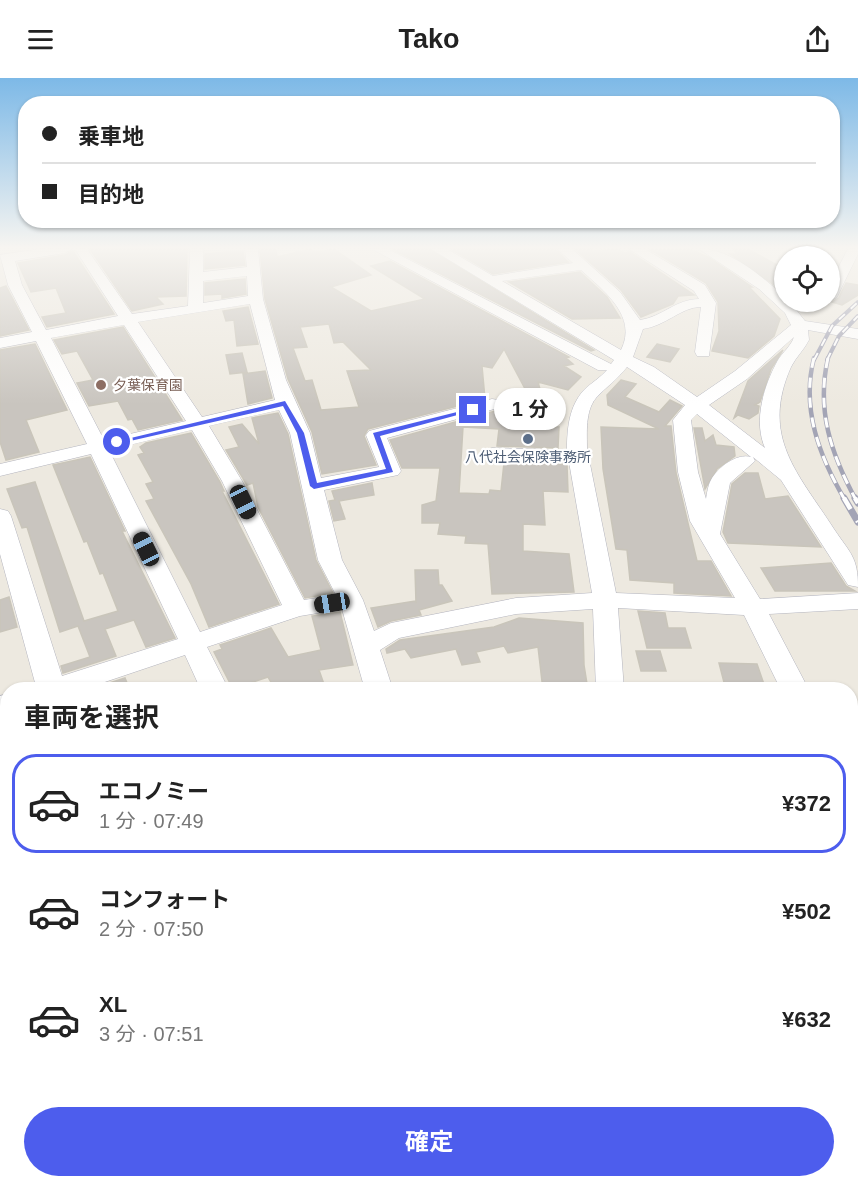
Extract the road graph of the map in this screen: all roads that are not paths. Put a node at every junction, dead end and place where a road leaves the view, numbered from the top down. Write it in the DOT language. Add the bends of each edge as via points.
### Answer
graph roads {
  1 [pos="23,301"];
  2 [pos="116,301"];
  3 [pos="197,301"];
  4 [pos="245,301"];
  5 [pos="256,301"];
  6 [pos="485,301"];
  7 [pos="531,301"];
  8 [pos="619,301"];
  9 [pos="680,301"];
  10 [pos="701,301"];
  11 [pos="780,301"];
  12 [pos="709,303"];
  13 [pos="197,308"];
  14 [pos="797,312"];
  15 [pos="129,319"];
  16 [pos="635,326"];
  17 [pos="803,326"];
  18 [pos="858,334"];
  19 [pos="41,335"];
  20 [pos="0,343"];
  21 [pos="703,351"];
  22 [pos="620,359"];
  23 [pos="285,403"];
  24 [pos="492,404"];
  25 [pos="697,405"];
  26 [pos="198,424"];
  27 [pos="774,444"];
  28 [pos="97,447"];
  29 [pos="746,452"];
  30 [pos="492,454"];
  31 [pos="579,456"];
  32 [pos="0,470"];
  33 [pos="789,477"];
  34 [pos="314,486"];
  35 [pos="0,516"];
  36 [pos="709,534"];
  37 [pos="857,590"];
  38 [pos="351,600"];
  39 [pos="605,600"];
  40 [pos="753,607"];
  41 [pos="296,609"];
  42 [pos="192,645"];
  43 [pos="365,646"];
  44 [pos="50,682"];
  45 [pos="77,682"];
  46 [pos="211,682"];
  47 [pos="376,682"];
  48 [pos="610,682"];
  49 [pos="791,682"];
  1 -- 19 [label="street"];
  2 -- 15 [label="street"];
  3 -- 13 [label="street"];
  4 -- 13 [label="street"];
  5 -- 23 [label="street"];
  6 -- 22 [label="street"];
  7 -- 22 [label="street"];
  8 -- 16 [label="street"];
  9 -- 16 [label="street" via="655,323"];
  10 -- 12 [label="street"];
  11 -- 17 [label="street"];
  12 -- 21 [label="street"];
  13 -- 15 [label="street"];
  14 -- 17 [label="street"];
  15 -- 19 [label="street"];
  15 -- 26 [label="street"];
  16 -- 22 [label="street" via="634,339"];
  17 -- 18 [label="street"];
  17 -- 25 [label="street" via="785,334 741,375"];
  17 -- 27 [label="street" via="800,343 786,361 772,401"];
  19 -- 20 [label="street"];
  19 -- 28 [label="street"];
  22 -- 25 [label="street" via="648,371"];
  22 -- 31 [label="street" via="589,395 578,420"];
  23 -- 26 [label="street"];
  23 -- 34 [label="street" via="300,433"];
  24 -- 34 [label="street" via="376,435 391,471"];
  25 -- 29 [label="street"];
  25 -- 36 [label="street" via="682,420 688,472 701,521"];
  26 -- 28 [label="street"];
  26 -- 41 [label="street" via="232,480"];
  27 -- 29 [label="street"];
  27 -- 33 [label="street"];
  28 -- 32 [label="street"];
  28 -- 42 [label="street"];
  29 -- 33 [label="street"];
  29 -- 36 [label="street" via="720,481"];
  30 -- 31 [label="street"];
  31 -- 39 [label="street"];
  33 -- 37 [label="street"];
  34 -- 38 [label="street" via="330,560"];
  35 -- 44 [label="street"];
  36 -- 40 [label="street"];
  37 -- 40 [label="street"];
  38 -- 41 [label="street"];
  38 -- 43 [label="street"];
  39 -- 40 [label="street"];
  39 -- 43 [label="street" via="506,608 391,631"];
  39 -- 48 [label="street"];
  40 -- 49 [label="street"];
  41 -- 42 [label="street"];
  42 -- 45 [label="street"];
  42 -- 46 [label="street"];
  43 -- 47 [label="street"];
}
